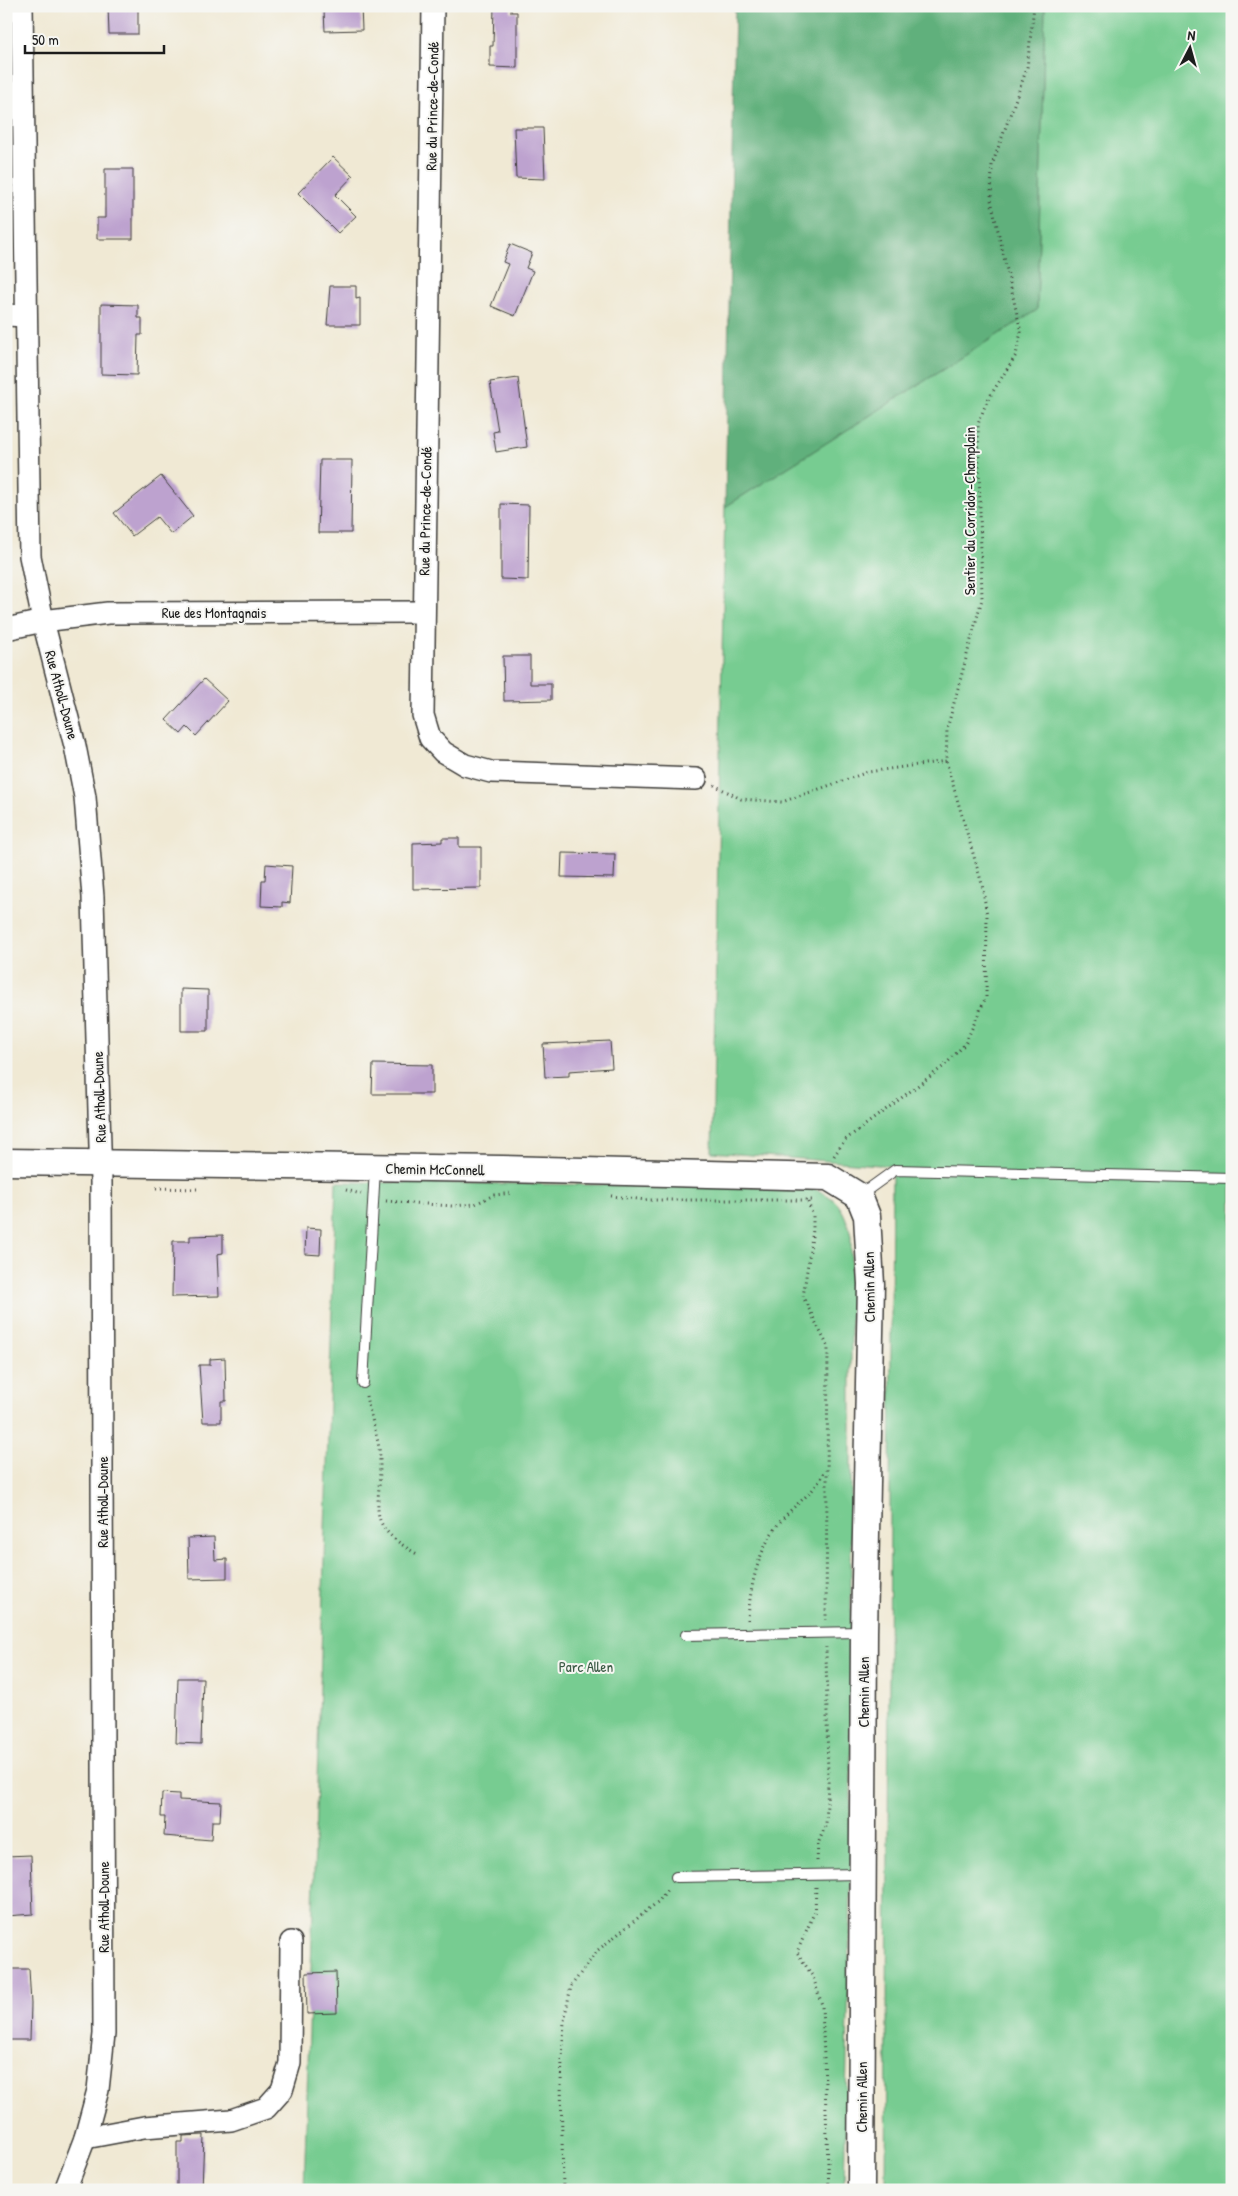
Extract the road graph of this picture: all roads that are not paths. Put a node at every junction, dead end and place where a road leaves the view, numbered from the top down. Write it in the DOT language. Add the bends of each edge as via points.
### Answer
graph roads {
  1 [pos="22,6"];
  2 [pos="434,6"];
  3 [pos="16,315"];
  4 [pos="423,612"];
  5 [pos="43,621"];
  6 [pos="6,629"];
  7 [pos="696,780"];
  8 [pos="6,1162"];
  9 [pos="101,1164"];
  10 [pos="374,1168"];
  11 [pos="1232,1178"];
  12 [pos="859,1196"];
  13 [pos="363,1384"];
  14 [pos="864,1632"];
  15 [pos="686,1635"];
  16 [pos="863,1874"];
  17 [pos="676,1878"];
  18 [pos="291,1942"];
  19 [pos="85,2138"];
  20 [pos="65,2190"];
  21 [pos="860,2190"];
  1 -- 3 [label="street, Rue Atholl-Doune"];
  2 -- 4 [label="street, Rue du Prince-de-Condé"];
  3 -- 5 [label="street, Rue Atholl-Doune" via="30,556"];
  4 -- 5 [label="street, Rue des Montagnais" via="141,612"];
  4 -- 7 [label="street, Rue du Prince-de-Condé" via="423,715 430,738 443,752 465,766 518,774"];
  5 -- 6 [label="street, Rue des Montagnais"];
  5 -- 9 [label="street, Rue Atholl-Doune" via="85,796 93,896"];
  8 -- 9 [label="street, Chemin McConnell"];
  9 -- 10 [label="street, Chemin McConnell"];
  9 -- 19 [label="street, Rue Atholl-Doune" via="104,2034 98,2090"];
  10 -- 12 [label="street, Chemin McConnell" via="828,1177"];
  10 -- 13 [label="lane"];
  11 -- 12 [label="lane" via="895,1170"];
  12 -- 14 [label="street, Chemin Allen" via="867,1216 871,1284"];
  14 -- 15 [label="lane"];
  14 -- 16 [label="street, Chemin Allen"];
  16 -- 17 [label="lane"];
  16 -- 21 [label="street, Chemin Allen"];
  18 -- 19 [label="street" via="290,2063 282,2090 266,2108 231,2120 144,2127"];
  19 -- 20 [label="street, Rue Atholl-Doune"];
}
